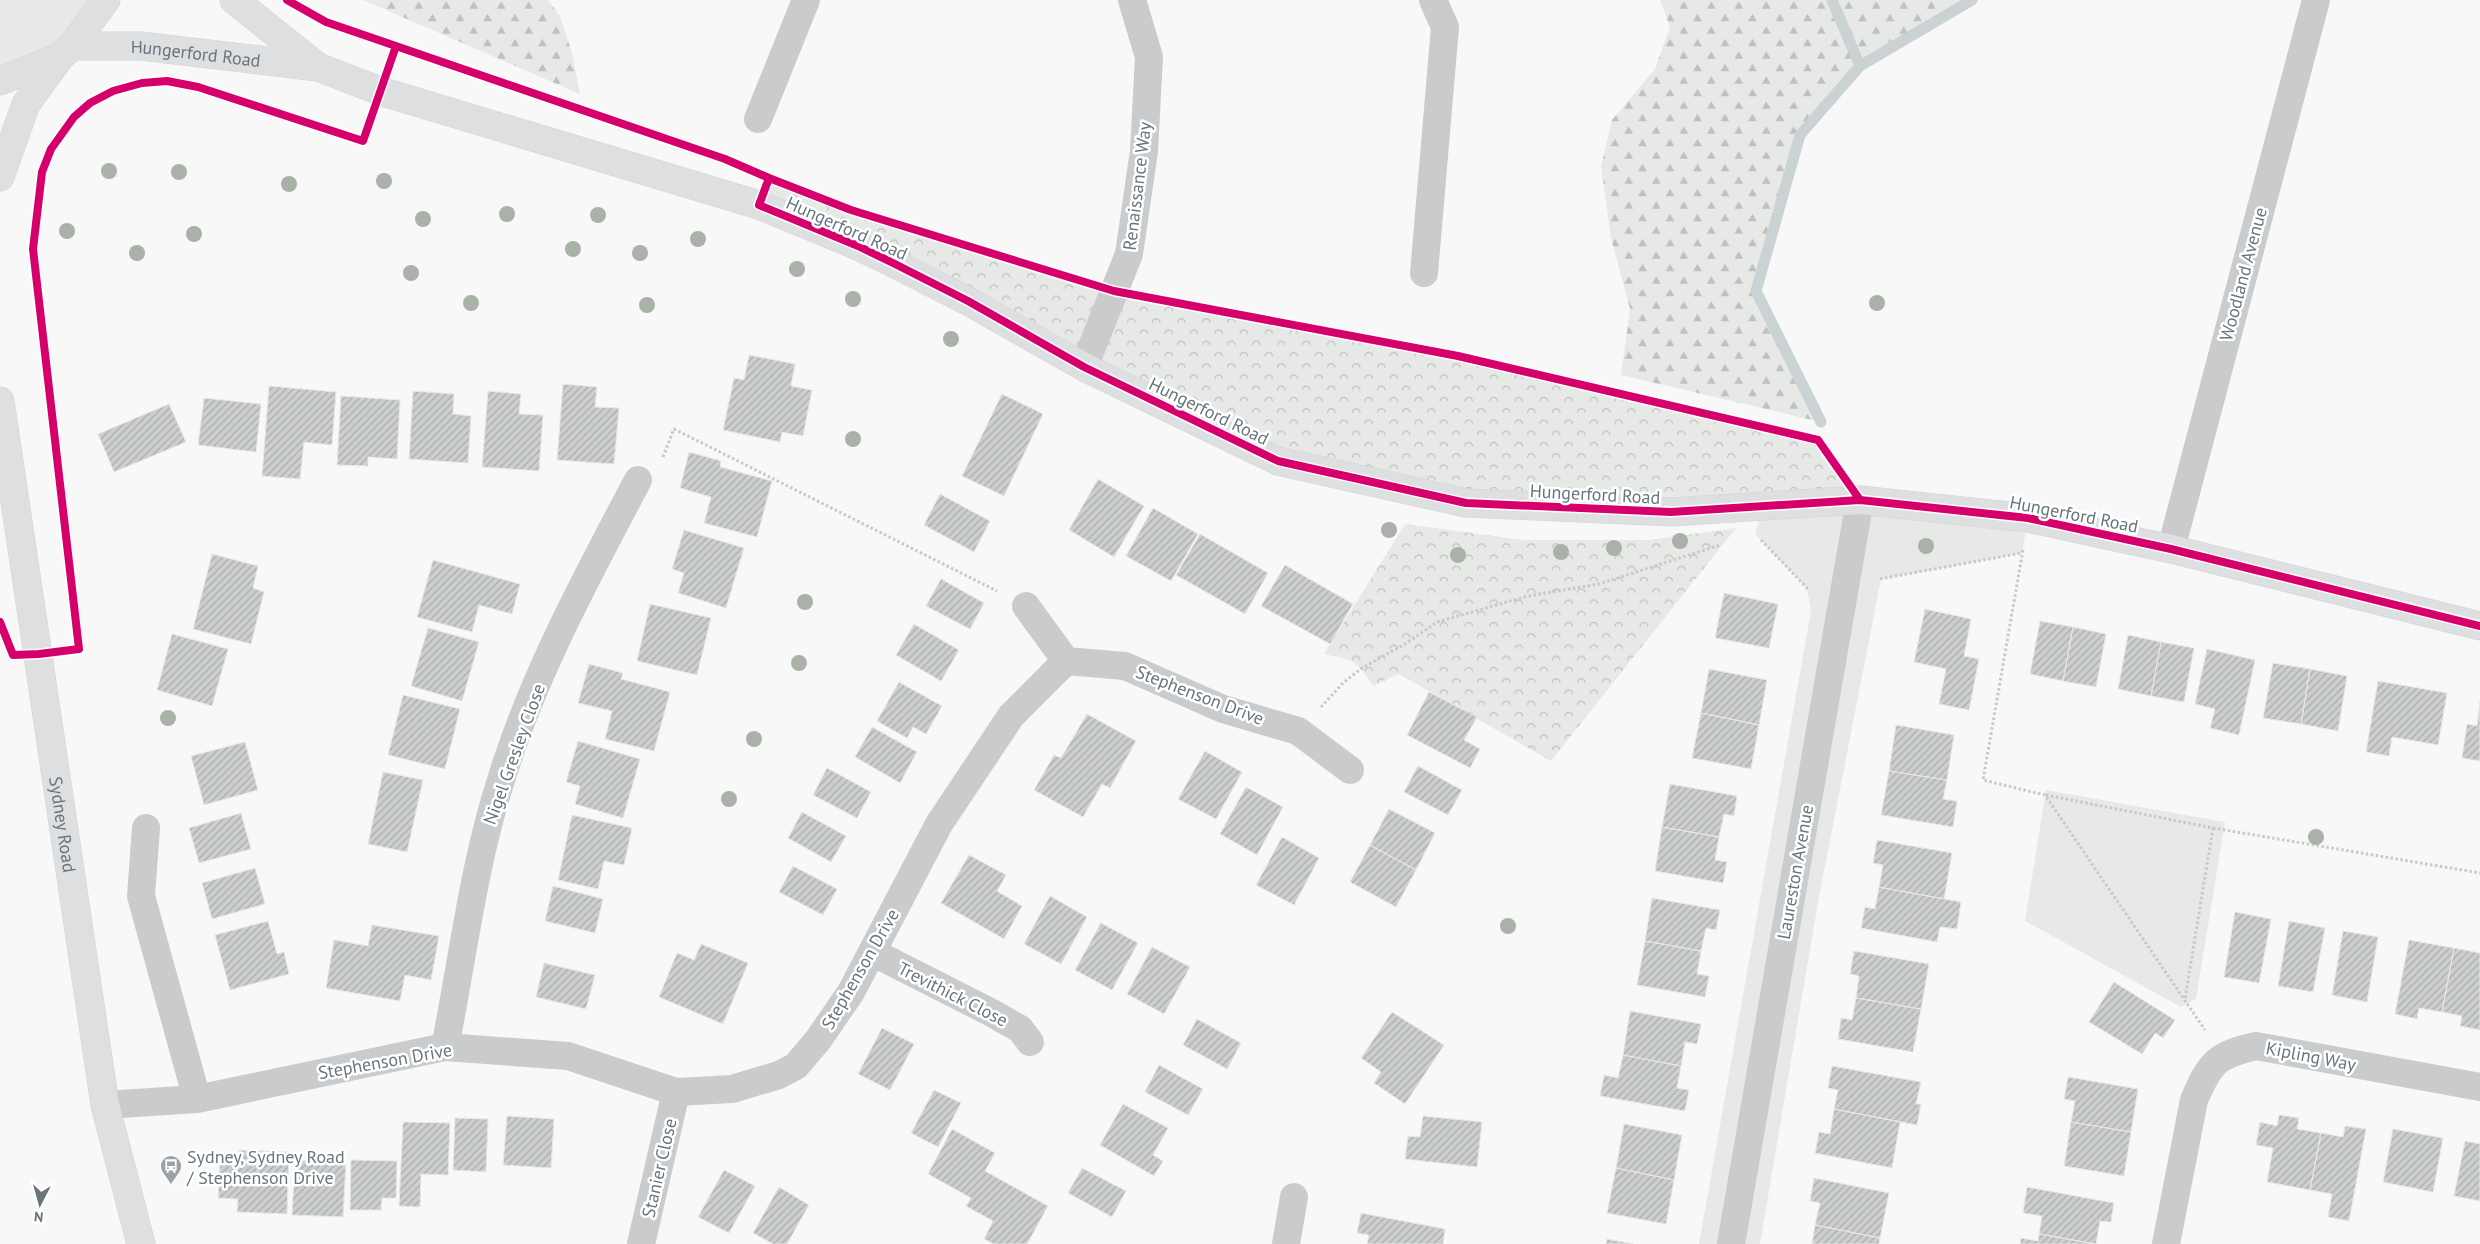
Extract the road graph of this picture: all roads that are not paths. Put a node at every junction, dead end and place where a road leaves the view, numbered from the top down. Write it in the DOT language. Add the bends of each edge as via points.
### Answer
graph roads {
  1 [pos="106,0"];
  2 [pos="234,0"];
  3 [pos="806,0"];
  4 [pos="1132,0"];
  5 [pos="1433,0"];
  6 [pos="2316,0"];
  7 [pos="66,51"];
  8 [pos="318,67"];
  9 [pos="0,81"];
  10 [pos="758,119"];
  11 [pos="0,177"];
  12 [pos="1424,273"];
  13 [pos="1084,367"];
  14 [pos="0,402"];
  15 [pos="638,480"];
  16 [pos="1860,500"];
  17 [pos="2171,549"];
  18 [pos="1026,606"];
  19 [pos="2480,626"];
  20 [pos="1066,661"];
  21 [pos="1350,770"];
  22 [pos="146,828"];
  23 [pos="872,952"];
  24 [pos="1030,1042"];
  25 [pos="445,1047"];
  26 [pos="2480,1087"];
  27 [pos="676,1092"];
  28 [pos="197,1099"];
  29 [pos="106,1105"];
  30 [pos="1294,1197"];
  31 [pos="141,1244"];
  32 [pos="641,1244"];
  33 [pos="1286,1244"];
  34 [pos="1731,1244"];
  35 [pos="2166,1244"];
  1 -- 7 [label="main road"];
  2 -- 8 [label="main road, Hungerford Road"];
  3 -- 10 [label="street"];
  4 -- 13 [label="street, Renaissance Way" via="1149,57 1144,151 1129,254"];
  5 -- 12 [label="street" via="1445,27"];
  6 -- 17 [label="street, Woodland Avenue"];
  7 -- 8 [label="main road, Hungerford Road" via="141,46"];
  7 -- 9 [label="main road"];
  7 -- 11 [label="main road" via="26,104"];
  8 -- 13 [label="main road, Hungerford Road" via="380,91 768,209 893,263"];
  13 -- 16 [label="main road, Hungerford Road" via="1278,461 1466,503 1671,512"];
  14 -- 29 [label="main road, Sydney Road"];
  15 -- 25 [label="street, Nigel Gresley Close" via="589,574 527,708 501,779 478,860"];
  16 -- 17 [label="main road, Hungerford Road" via="2028,518"];
  16 -- 34 [label="street, Laureston Avenue"];
  17 -- 19 [label="main road, Hungerford Road"];
  18 -- 20 [label="street"];
  20 -- 21 [label="street, Stephenson Drive" via="1126,666 1223,708 1298,731"];
  20 -- 23 [label="street, Stephenson Drive" via="1011,716 944,816"];
  22 -- 28 [label="street" via="141,896"];
  23 -- 24 [label="street, Trevithick Close" via="992,1013 1020,1029"];
  23 -- 27 [label="street, Stephenson Drive" via="851,992 796,1066 779,1075 732,1088"];
  25 -- 27 [label="street, Stephenson Drive" via="568,1056"];
  25 -- 28 [label="street, Stephenson Drive"];
  26 -- 35 [label="street, Kipling Way" via="2256,1046 2223,1055 2204,1078 2194,1100"];
  27 -- 32 [label="street, Stanier Close"];
  28 -- 29 [label="street, Stephenson Drive"];
  29 -- 31 [label="main road, Sydney Road"];
  30 -- 33 [label="street"];
}
